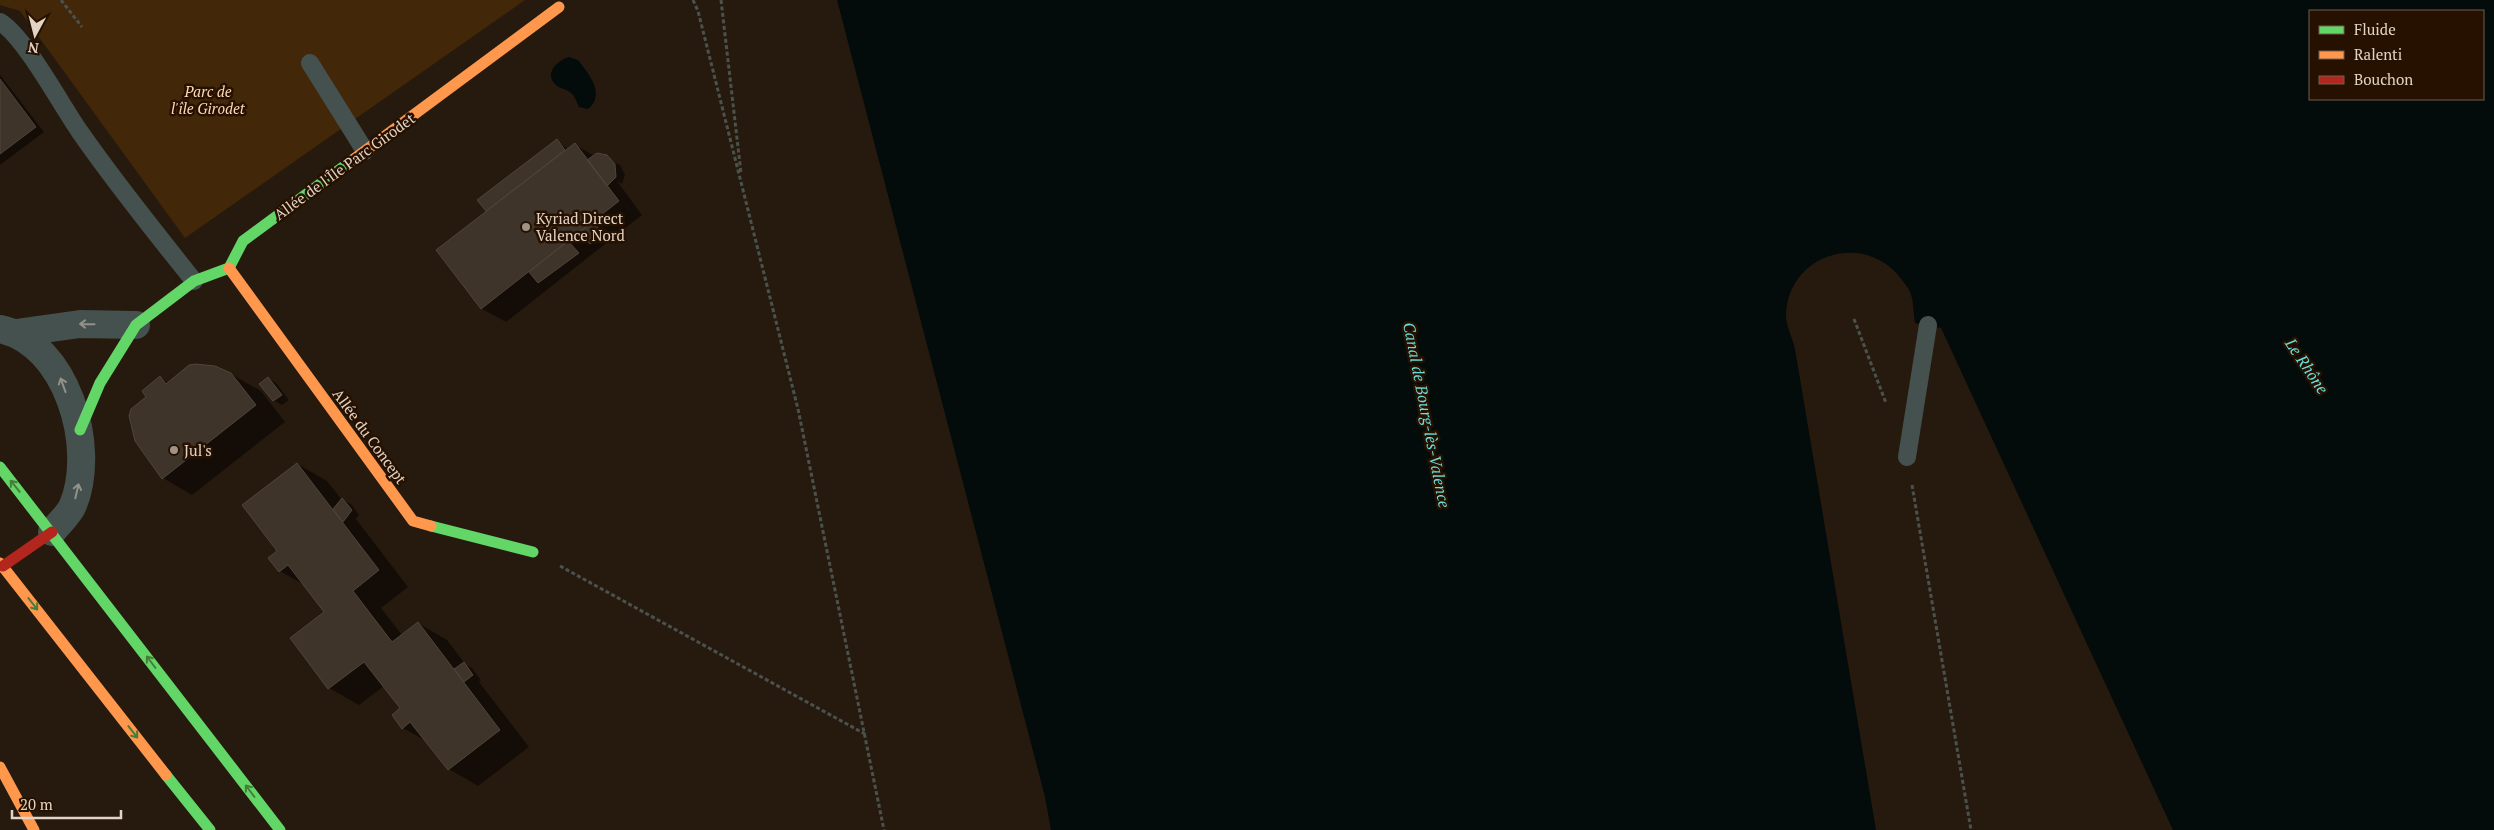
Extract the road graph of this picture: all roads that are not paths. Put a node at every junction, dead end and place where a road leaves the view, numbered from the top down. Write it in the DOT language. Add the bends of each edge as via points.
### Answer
graph roads {
  1 [pos="559,7"];
  2 [pos="0,22"];
  3 [pos="310,63"];
  4 [pos="364,151"];
  5 [pos="229,268"];
  6 [pos="194,281"];
  7 [pos="1928,325"];
  8 [pos="136,326"];
  9 [pos="8,331"];
  10 [pos="80,430"];
  11 [pos="1907,457"];
  12 [pos="0,467"];
  13 [pos="52,532"];
  14 [pos="533,552"];
  15 [pos="1,565"];
  16 [pos="0,767"];
  17 [pos="34,830"];
  18 [pos="210,830"];
  19 [pos="280,830"];
  1 -- 4 [label="street, Allée de l'Île Parc Girodet"];
  2 -- 6 [label="lane" via="7,26 35,63 80,133"];
  3 -- 4 [label="lane"];
  4 -- 5 [label="street, Allée de l'Île Parc Girodet" via="243,241"];
  5 -- 6 [label="street"];
  5 -- 14 [label="street, Allée du Concept" via="413,521"];
  6 -- 8 [label="street"];
  7 -- 11 [label="lane"];
  8 -- 9 [label="street, one-way" via="80,324"];
  8 -- 10 [label="street" via="100,383"];
  10 -- 9 [label="street, one-way" via="59,374 42,354"];
  13 -- 10 [label="street, one-way" via="72,507 78,491"];
  13 -- 12 [label="street, one-way"];
  13 -- 15 [label="street"];
  19 -- 13 [label="street, one-way"];
  15 -- 18 [label="street, one-way"];
  16 -- 17 [label="street"];
}
